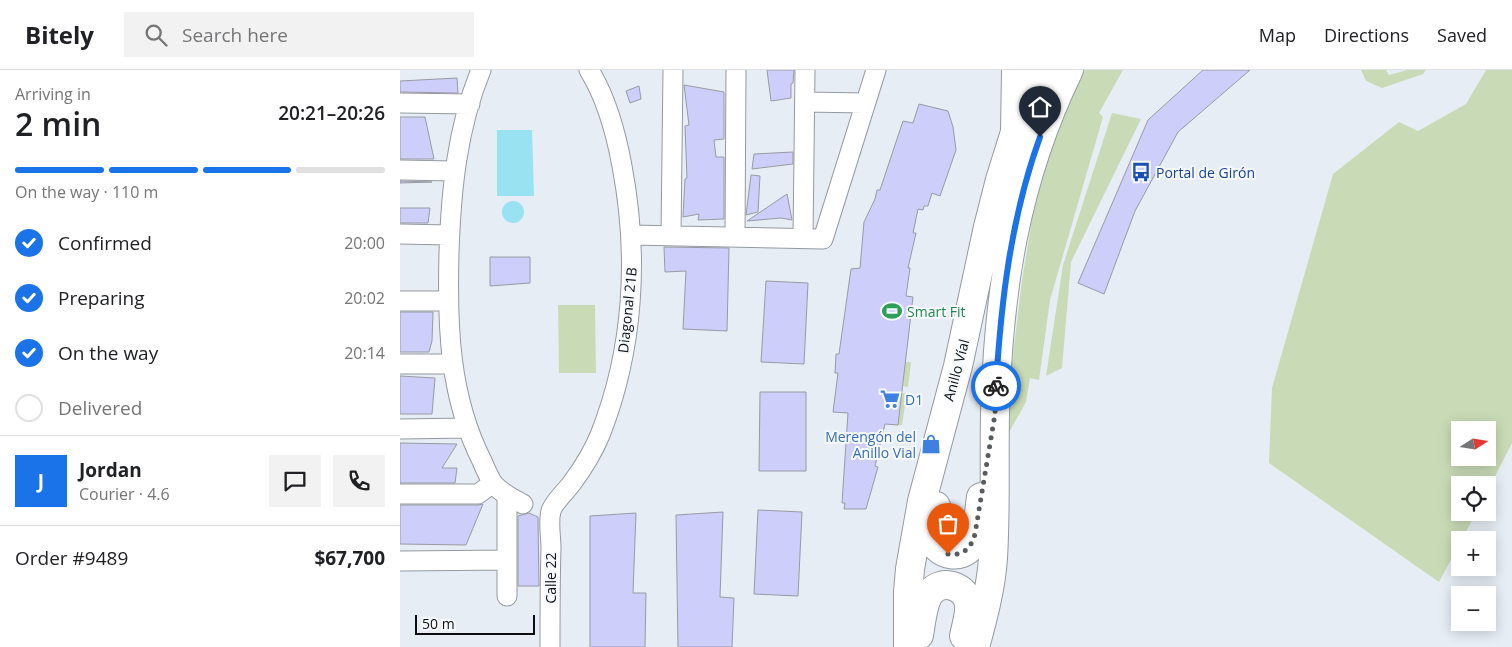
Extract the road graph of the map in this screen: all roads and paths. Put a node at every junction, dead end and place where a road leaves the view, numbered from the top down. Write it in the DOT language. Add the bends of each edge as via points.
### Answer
graph roads {
  1 [pos="480,70"];
  2 [pos="589,70"];
  3 [pos="673,70"];
  4 [pos="736,70"];
  5 [pos="806,70"];
  6 [pos="876,70"];
  7 [pos="1016,70"];
  8 [pos="1040,70"];
  9 [pos="1069,70"];
  10 [pos="805,102"];
  11 [pos="400,103"];
  12 [pos="865,103"];
  13 [pos="470,104"];
  14 [pos="1015,132"];
  15 [pos="400,170"];
  16 [pos="454,171"];
  17 [pos="400,234"];
  18 [pos="450,235"];
  19 [pos="631,235"];
  20 [pos="671,235"];
  21 [pos="736,236"];
  22 [pos="803,238"];
  23 [pos="400,301"];
  24 [pos="448,301"];
  25 [pos="400,364"];
  26 [pos="452,364"];
  27 [pos="946,407"];
  28 [pos="995,414"];
  29 [pos="467,428"];
  30 [pos="400,429"];
  31 [pos="493,483"];
  32 [pos="400,494"];
  33 [pos="551,509"];
  34 [pos="507,560"];
  35 [pos="400,562"];
  36 [pos="507,596"];
  37 [pos="550,647"];
  38 [pos="908,647"];
  39 [pos="917,647"];
  40 [pos="962,647"];
  41 [pos="975,647"];
  1 -- 13 [label="street"];
  2 -- 19 [label="street, Diagonal 21B" via="612,121 625,181"];
  3 -- 20 [label="street"];
  4 -- 21 [label="street"];
  5 -- 10 [label="street"];
  6 -- 12 [label="street"];
  7 -- 14 [label="main road"];
  8 -- 14 [label="main road, Anillo Víal"];
  9 -- 28 [label="main road" via="1047,119 1020,199 999,331"];
  10 -- 12 [label="street"];
  10 -- 22 [label="street"];
  11 -- 13 [label="street"];
  12 -- 22 [label="street" via="822,239"];
  13 -- 16 [label="street"];
  14 -- 27 [label="main road, Anillo Víal" via="988,227"];
  15 -- 16 [label="street"];
  16 -- 18 [label="street"];
  17 -- 18 [label="street"];
  18 -- 24 [label="street"];
  19 -- 20 [label="street"];
  19 -- 33 [label="street, Diagonal 21B" via="633,277 629,317 615,392 600,436 585,464"];
  20 -- 21 [label="street"];
  21 -- 22 [label="street"];
  23 -- 24 [label="street"];
  24 -- 26 [label="street"];
  25 -- 26 [label="street"];
  26 -- 29 [label="street"];
  27 -- 28 [label="main road" via="942,469 932,532 935,544 948,554 961,554 972,545"];
  27 -- 38 [label="main road, Anillo Víal" via="922,501 910,569"];
  28 -- 41 [label="main road" via="993,558"];
  29 -- 30 [label="street"];
  29 -- 31 [label="street"];
  31 -- 32 [label="street" via="478,494"];
  31 -- 34 [label="street" via="515,500"];
  33 -- 37 [label="street, Calle 22"];
  34 -- 35 [label="street"];
  34 -- 36 [label="street"];
  39 -- 40 [label="main road" via="926,600 935,588 945,585 959,589 969,604"];
}
